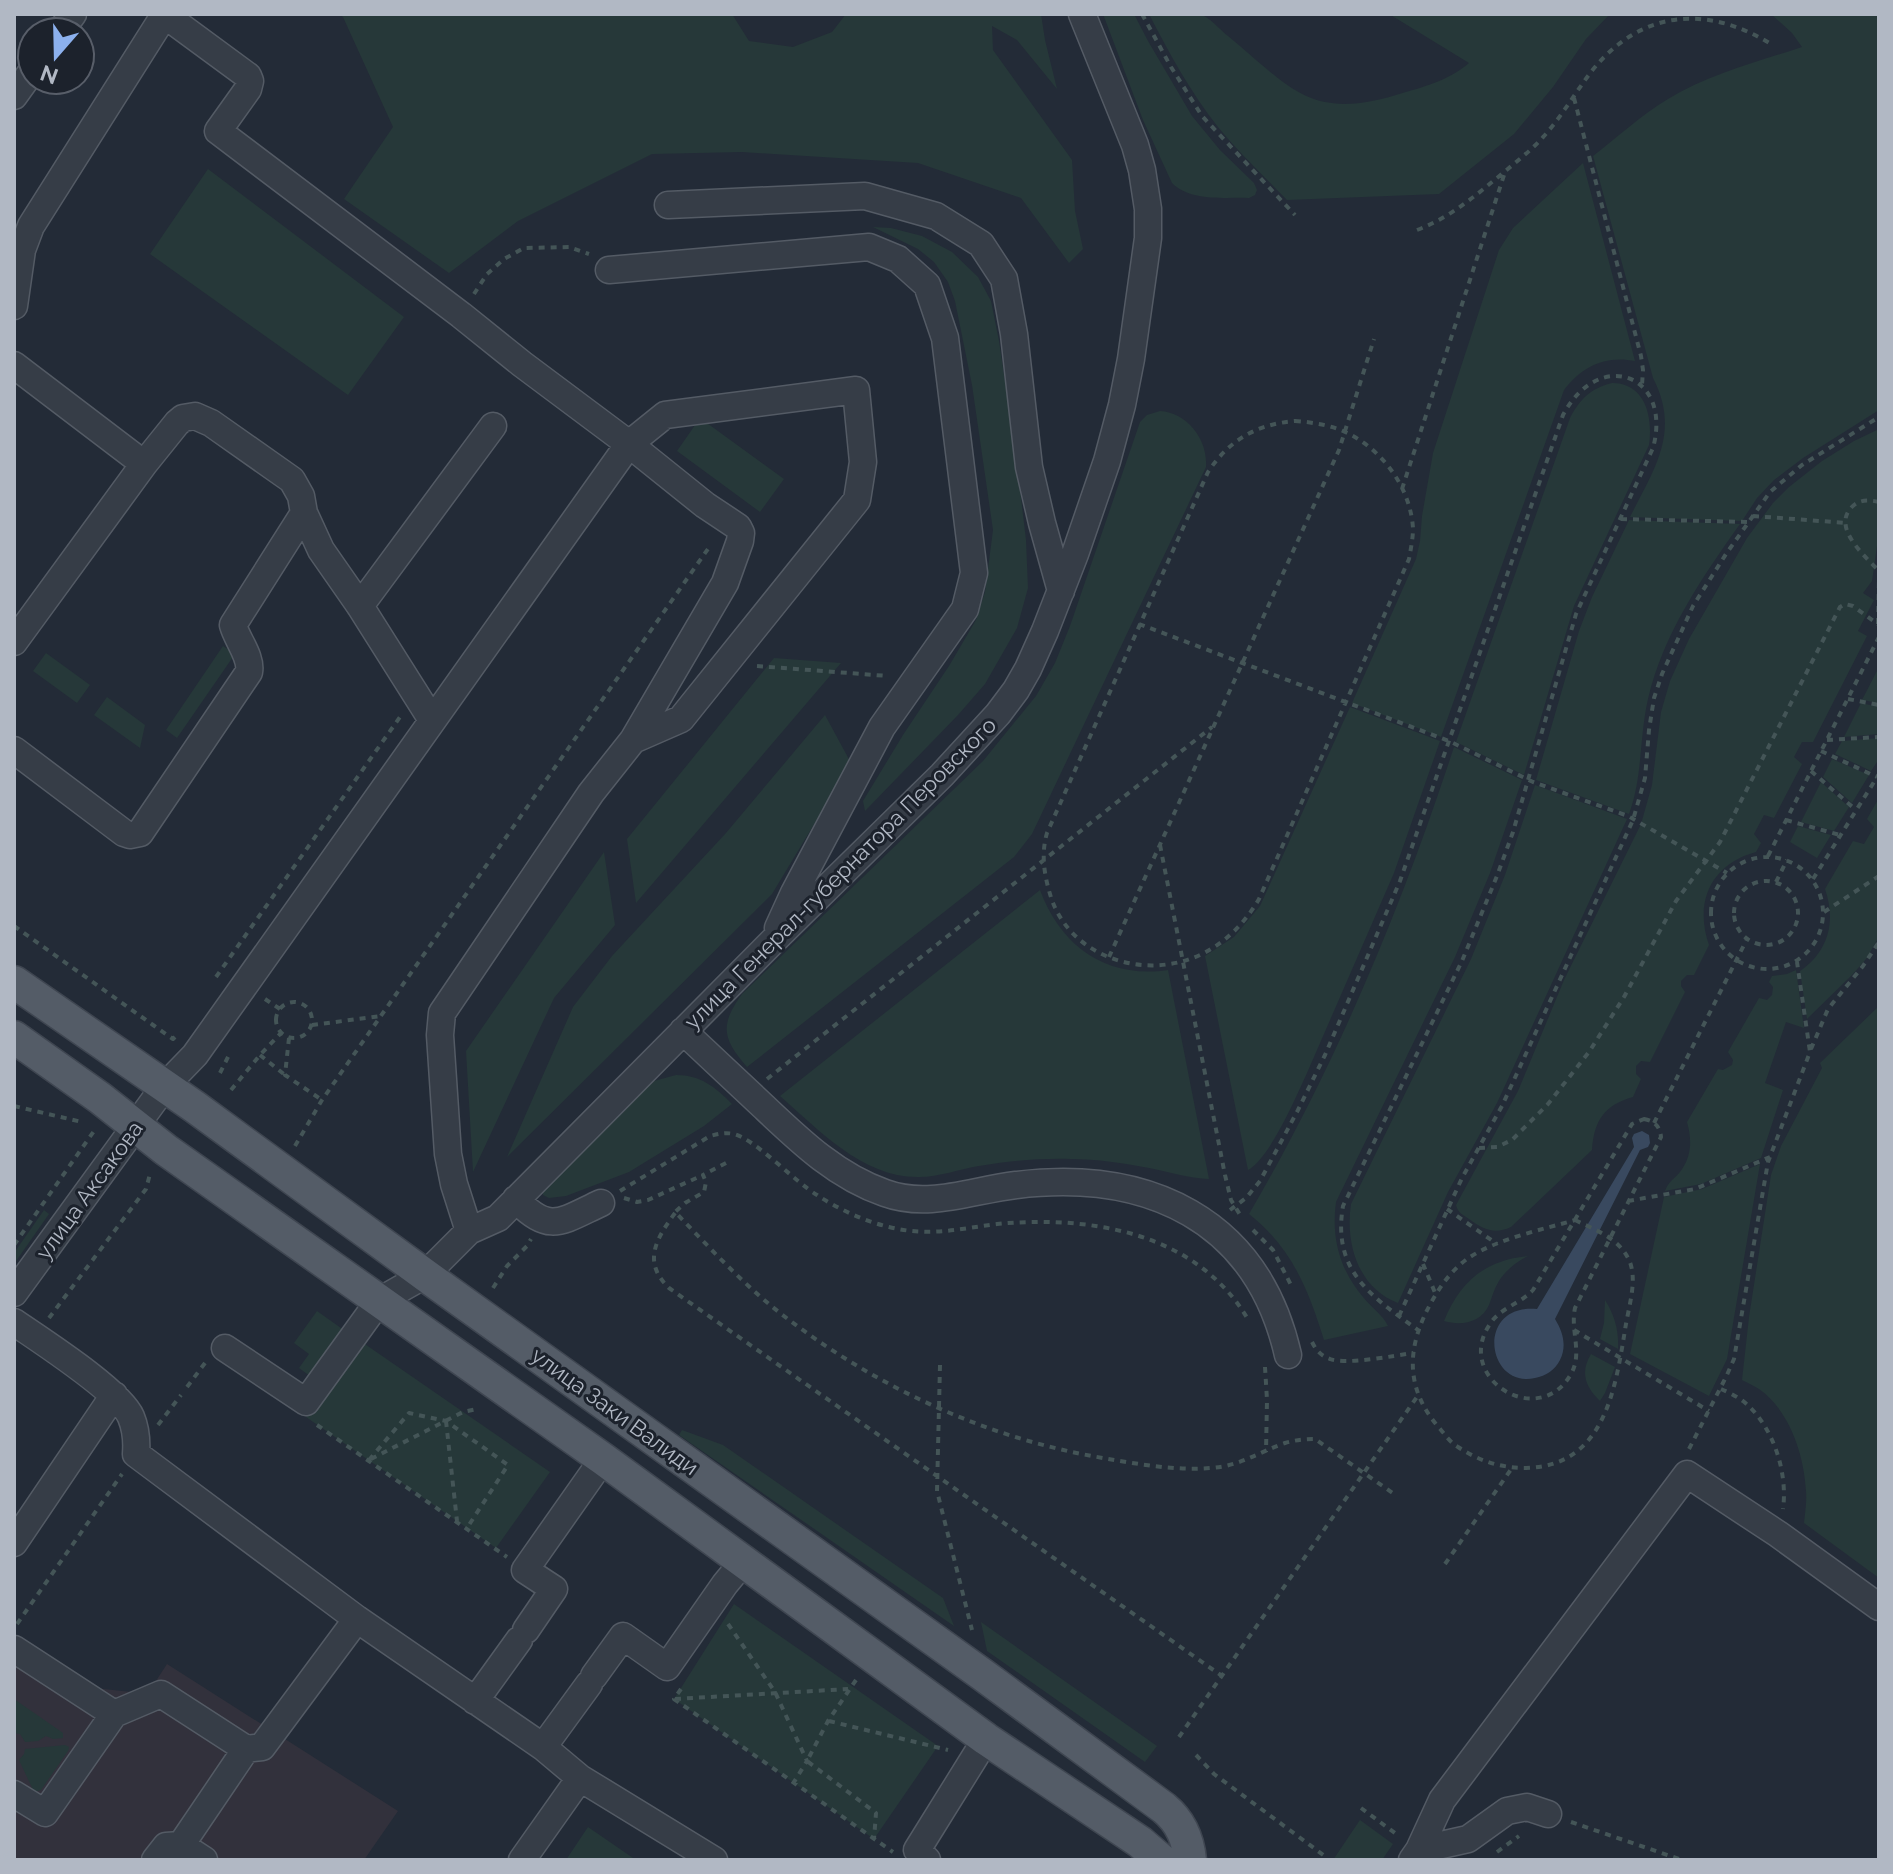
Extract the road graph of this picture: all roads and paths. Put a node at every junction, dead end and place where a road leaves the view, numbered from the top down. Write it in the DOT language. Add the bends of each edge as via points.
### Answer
graph roads {
  1 [pos="1082,14"];
  2 [pos="1142,14"];
  3 [pos="165,15"];
  4 [pos="1771,44"];
  5 [pos="1574,98"];
  6 [pos="1506,170"];
  7 [pos="668,205"];
  8 [pos="1295,215"];
  9 [pos="1417,230"];
  10 [pos="569,247"];
  11 [pos="609,270"];
  12 [pos="14,306"];
  13 [pos="461,315"];
  14 [pos="1374,339"];
  15 [pos="14,365"];
  16 [pos="1642,385"];
  17 [pos="1879,417"];
  18 [pos="493,426"];
  19 [pos="1345,432"];
  20 [pos="629,444"];
  21 [pos="144,464"];
  22 [pos="1402,489"];
  23 [pos="1879,502"];
  24 [pos="304,513"];
  25 [pos="1753,516"];
  26 [pos="1621,519"];
  27 [pos="729,522"];
  28 [pos="1749,522"];
  29 [pos="1847,523"];
  30 [pos="1879,571"];
  31 [pos="1879,579"];
  32 [pos="1061,591"];
  33 [pos="360,606"];
  34 [pos="1879,611"];
  35 [pos="1139,624"];
  36 [pos="1878,625"];
  37 [pos="1879,637"];
  38 [pos="14,642"];
  39 [pos="1242,663"];
  40 [pos="757,666"];
  41 [pos="918,678"];
  42 [pos="417,694"];
  43 [pos="1848,699"];
  44 [pos="1346,702"];
  45 [pos="1879,705"];
  46 [pos="432,720"];
  47 [pos="1214,726"];
  48 [pos="1879,737"];
  49 [pos="633,740"];
  50 [pos="1827,740"];
  51 [pos="1449,741"];
  52 [pos="14,750"];
  53 [pos="1821,751"];
  54 [pos="1811,771"];
  55 [pos="1878,776"];
  56 [pos="1528,780"];
  57 [pos="1856,810"];
  58 [pos="1633,820"];
  59 [pos="1786,820"];
  60 [pos="1840,835"];
  61 [pos="1160,845"];
  62 [pos="1768,857"];
  63 [pos="1044,860"];
  64 [pos="1787,860"];
  65 [pos="1707,861"];
  66 [pos="1727,873"];
  67 [pos="1879,876"];
  68 [pos="1813,879"];
  69 [pos="1776,882"];
  70 [pos="262,911"];
  71 [pos="1824,912"];
  72 [pos="14,926"];
  73 [pos="1747,939"];
  74 [pos="772,942"];
  75 [pos="1879,942"];
  76 [pos="1108,958"];
  77 [pos="1183,961"];
  78 [pos="1736,961"];
  79 [pos="1797,962"];
  80 [pos="14,982"];
  81 [pos="260,995"];
  82 [pos="280,1009"];
  83 [pos="381,1016"];
  84 [pos="312,1025"];
  85 [pos="683,1031"];
  86 [pos="281,1033"];
  87 [pos="14,1037"];
  88 [pos="289,1038"];
  89 [pos="173,1039"];
  90 [pos="1810,1052"];
  91 [pos="260,1055"];
  92 [pos="285,1075"];
  93 [pos="761,1083"];
  94 [pos="164,1087"];
  95 [pos="231,1090"];
  96 [pos="322,1100"];
  97 [pos="14,1106"];
  98 [pos="82,1122"];
  99 [pos="1654,1123"];
  100 [pos="136,1125"];
  101 [pos="94,1131"];
  102 [pos="295,1146"];
  103 [pos="1479,1148"];
  104 [pos="1770,1157"];
  105 [pos="726,1163"];
  106 [pos="150,1174"];
  107 [pos="703,1175"];
  108 [pos="636,1182"];
  109 [pos="608,1198"];
  110 [pos="516,1199"];
  111 [pos="1628,1201"];
  112 [pos="1235,1208"];
  113 [pos="1447,1209"];
  114 [pos="675,1212"];
  115 [pos="537,1218"];
  116 [pos="1243,1220"];
  117 [pos="1575,1220"];
  118 [pos="1207,1224"];
  119 [pos="1253,1230"];
  120 [pos="469,1231"];
  121 [pos="1611,1237"];
  122 [pos="1497,1244"];
  123 [pos="14,1245"];
  124 [pos="1423,1262"];
  125 [pos="425,1275"];
  126 [pos="493,1288"];
  127 [pos="1294,1292"];
  128 [pos="14,1293"];
  129 [pos="1436,1295"];
  130 [pos="379,1301"];
  131 [pos="1399,1316"];
  132 [pos="22,1328"];
  133 [pos="1252,1328"];
  134 [pos="1418,1330"];
  135 [pos="1574,1330"];
  136 [pos="1309,1336"];
  137 [pos="219,1350"];
  138 [pos="1413,1353"];
  139 [pos="1276,1358"];
  140 [pos="1620,1358"];
  141 [pos="940,1365"];
  142 [pos="187,1387"];
  143 [pos="1721,1389"];
  144 [pos="1419,1394"];
  145 [pos="114,1395"];
  146 [pos="477,1409"];
  147 [pos="939,1409"];
  148 [pos="1709,1411"];
  149 [pos="306,1417"];
  150 [pos="446,1421"];
  151 [pos="1266,1452"];
  152 [pos="136,1454"];
  153 [pos="603,1459"];
  154 [pos="369,1460"];
  155 [pos="1686,1464"];
  156 [pos="1512,1468"];
  157 [pos="1364,1473"];
  158 [pos="937,1476"];
  159 [pos="1397,1496"];
  160 [pos="457,1521"];
  161 [pos="467,1528"];
  162 [pos="1778,1534"];
  163 [pos="14,1543"];
  164 [pos="1445,1564"];
  165 [pos="525,1570"];
  166 [pos="735,1573"];
  167 [pos="1879,1607"];
  168 [pos="357,1619"];
  169 [pos="970,1622"];
  170 [pos="14,1628"];
  171 [pos="14,1649"];
  172 [pos="667,1667"];
  173 [pos="1222,1676"];
  174 [pos="858,1678"];
  175 [pos="848,1689"];
  176 [pos="775,1692"];
  177 [pos="674,1699"];
  178 [pos="475,1701"];
  179 [pos="114,1714"];
  180 [pos="828,1721"];
  181 [pos="1179,1737"];
  182 [pos="543,1747"];
  183 [pos="246,1749"];
  184 [pos="980,1749"];
  185 [pos="1196,1755"];
  186 [pos="807,1761"];
  187 [pos="580,1778"];
  188 [pos="794,1782"];
  189 [pos="14,1794"];
  190 [pos="1361,1808"];
  191 [pos="1548,1814"];
  192 [pos="874,1839"];
  193 [pos="181,1845"];
  194 [pos="1411,1849"];
  195 [pos="1496,1853"];
  196 [pos="922,1855"];
  197 [pos="1326,1857"];
  198 [pos="155,1860"];
  199 [pos="204,1860"];
  200 [pos="522,1860"];
  201 [pos="714,1860"];
  202 [pos="1161,1860"];
  203 [pos="1190,1860"];
  204 [pos="1682,1860"];
  1 -- 32 [label="street, улица Генерал-губернатора Перовского" via="1142,170 1148,238 1116,430"];
  2 -- 8 [label="path" via="1202,116"];
  3 -- 12 [label="street" via="31,226"];
  3 -- 13 [label="street" via="248,76 249,87 218,131"];
  4 -- 5 [label="path" via="1731,24 1678,18 1651,26 1616,47"];
  5 -- 6 [label="path" via="1543,138"];
  5 -- 16 [label="path" via="1641,356"];
  6 -- 9 [label="path" via="1453,213"];
  6 -- 22 [label="path"];
  7 -- 32 [label="street" via="865,196 936,216 981,244 1004,279 1029,467"];
  10 -- 13 [label="path" via="524,248 504,259 487,274"];
  11 -- 41 [label="street" via="869,247 898,259 927,285 945,338 974,573 965,609"];
  13 -- 20 [label="street"];
  14 -- 19 [label="path"];
  15 -- 21 [label="street"];
  16 -- 26 [label="path" via="1653,404 1655,439"];
  16 -- 51 [label="path" via="1630,378 1604,376 1569,404"];
  17 -- 25 [label="path" via="1794,471"];
  18 -- 33 [label="street"];
  19 -- 22 [label="path" via="1374,451"];
  19 -- 35 [label="path" via="1324,424 1281,422 1247,433 1226,449 1208,472"];
  19 -- 39 [label="path"];
  20 -- 27 [label="street"];
  20 -- 46 [label="street, улица Аксакова"];
  20 -- 49 [label="street, улица Аксакова" via="665,415 856,390 863,462 857,500 681,719"];
  21 -- 24 [label="street" via="177,423 195,416 292,480"];
  21 -- 38 [label="street"];
  22 -- 44 [label="path" via="1412,518 1409,559"];
  23 -- 29 [label="path" via="1857,503"];
  24 -- 33 [label="street" via="321,550"];
  24 -- 52 [label="street" via="233,625 250,660 249,672 140,833 124,833"];
  25 -- 28 [label="path"];
  25 -- 29 [label="path"];
  26 -- 28 [label="path"];
  26 -- 56 [label="path" via="1574,622"];
  27 -- 49 [label="street" via="741,537 725,583"];
  27 -- 83 [label="path"];
  28 -- 58 [label="path" via="1693,606 1662,674"];
  29 -- 30 [label="path" via="1851,540"];
  31 -- 34 [label="path"];
  32 -- 74 [label="street, улица Генерал-губернатора Перовского" via="1028,669 998,714"];
  33 -- 42 [label="street"];
  34 -- 36 [label="path"];
  35 -- 39 [label="path"];
  35 -- 63 [label="path" via="1050,823"];
  36 -- 65 [label="path" via="1853,606 1840,607"];
  37 -- 43 [label="path"];
  39 -- 44 [label="path"];
  39 -- 47 [label="path"];
  40 -- 41 [label="path"];
  41 -- 74 [label="street" via="882,727"];
  42 -- 46 [label="street"];
  42 -- 70 [label="path"];
  43 -- 45 [label="path"];
  43 -- 50 [label="path"];
  44 -- 51 [label="path"];
  44 -- 77 [label="path" via="1252,910 1218,944"];
  46 -- 94 [label="street, улица Аксакова" via="195,1055"];
  47 -- 61 [label="path"];
  47 -- 63 [label="path"];
  48 -- 50 [label="path"];
  49 -- 120 [label="street" via="591,793 442,1013 448,1154"];
  50 -- 53 [label="path"];
  51 -- 56 [label="path"];
  51 -- 112 [label="path" via="1400,881 1325,1055 1260,1181"];
  53 -- 54 [label="path"];
  53 -- 55 [label="path"];
  54 -- 57 [label="path"];
  54 -- 59 [label="path"];
  55 -- 57 [label="path"];
  56 -- 58 [label="path"];
  56 -- 131 [label="path" via="1462,961 1343,1206 1341,1240 1348,1263 1368,1291"];
  57 -- 60 [label="path"];
  58 -- 65 [label="path"];
  58 -- 103 [label="path"];
  59 -- 60 [label="path"];
  59 -- 62 [label="path"];
  60 -- 68 [label="path"];
  61 -- 76 [label="path"];
  61 -- 77 [label="path"];
  62 -- 64 [label="path"];
  62 -- 66 [label="path" via="1746,861"];
  63 -- 76 [label="path" via="1052,901 1063,922 1080,941"];
  63 -- 93 [label="path"];
  64 -- 68 [label="path"];
  64 -- 69 [label="path"];
  65 -- 66 [label="path"];
  65 -- 103 [label="path" via="1676,901 1624,997 1565,1083 1512,1140"];
  66 -- 78 [label="path" via="1715,892 1712,925"];
  67 -- 71 [label="path"];
  68 -- 71 [label="path"];
  69 -- 73 [label="path" via="1758,881 1737,899 1734,918"];
  69 -- 73 [label="path" via="1795,899 1794,928 1777,943"];
  71 -- 79 [label="path" via="1814,946"];
  72 -- 89 [label="path"];
  73 -- 78 [label="path"];
  74 -- 85 [label="street, улица Генерал-губернатора Перовского"];
  75 -- 90 [label="path" via="1828,1009"];
  76 -- 77 [label="path" via="1147,965"];
  77 -- 112 [label="path"];
  78 -- 79 [label="path" via="1760,969"];
  78 -- 99 [label="path"];
  79 -- 90 [label="path"];
  80 -- 94 [label="main road, улица Заки Валиди"];
  81 -- 82 [label="path"];
  82 -- 84 [label="path" via="291,1002 303,1004"];
  82 -- 86 [label="path" via="276,1020"];
  83 -- 84 [label="path"];
  83 -- 96 [label="path"];
  84 -- 88 [label="path" via="306,1035"];
  85 -- 110 [label="street, улица Генерал-губернатора Перовского"];
  85 -- 118 [label="street" via="806,1147 887,1194 929,1200 1025,1184 1095,1183 1150,1194"];
  86 -- 88 [label="path"];
  86 -- 91 [label="path"];
  87 -- 100 [label="main road, улица Заки Валиди"];
  88 -- 92 [label="path"];
  90 -- 104 [label="path"];
  91 -- 92 [label="path"];
  91 -- 95 [label="path"];
  92 -- 96 [label="path"];
  94 -- 100 [label="street, улица Аксакова"];
  94 -- 125 [label="main road, улица Заки Валиди"];
  96 -- 102 [label="path"];
  97 -- 98 [label="path"];
  99 -- 111 [label="path" via="1661,1137"];
  99 -- 117 [label="path" via="1644,1119 1632,1124"];
  100 -- 128 [label="street, улица Аксакова"];
  100 -- 130 [label="main road, улица Заки Валиди"];
  101 -- 123 [label="path"];
  103 -- 113 [label="path"];
  104 -- 111 [label="path" via="1702,1187"];
  104 -- 143 [label="path" via="1737,1347"];
  105 -- 107 [label="path"];
  106 -- 132 [label="path" via="146,1189 52,1316"];
  107 -- 109 [label="path" via="648,1200"];
  107 -- 114 [label="path" via="704,1192"];
  108 -- 133 [label="path" via="710,1136 732,1134 817,1196 886,1226 924,1233 1054,1223 1149,1239 1209,1273 1233,1297"];
  109 -- 115 [label="street" via="556,1222"];
  110 -- 115 [label="street"];
  110 -- 120 [label="street, улица Генерал-губернатора Перовского" via="498,1218"];
  111 -- 121 [label="path"];
  112 -- 116 [label="path"];
  112 -- 118 [label="path"];
  113 -- 122 [label="path"];
  113 -- 124 [label="path"];
  114 -- 147 [label="path" via="778,1312 829,1349"];
  114 -- 158 [label="path" via="653,1252 659,1279"];
  115 -- 126 [label="path" via="527,1246"];
  117 -- 121 [label="path"];
  117 -- 122 [label="path"];
  117 -- 135 [label="path" via="1533,1290 1501,1312 1484,1334 1482,1362 1487,1375 1507,1394 1535,1399 1548,1395 1560,1388 1575,1365"];
  118 -- 139 [label="street" via="1241,1256 1266,1292 1283,1334"];
  119 -- 127 [label="path" via="1273,1250"];
  120 -- 125 [label="street, улица Генерал-губернатора Перовского"];
  121 -- 135 [label="path" via="1575,1308"];
  121 -- 140 [label="path" via="1633,1274"];
  122 -- 129 [label="path" via="1459,1266"];
  124 -- 129 [label="path"];
  124 -- 131 [label="path"];
  125 -- 130 [label="street, улица Генерал-губернатора Перовского"];
  125 -- 203 [label="main road, улица Заки Валиди" via="1164,1808 1185,1833"];
  129 -- 134 [label="path"];
  130 -- 137 [label="street" via="306,1402"];
  130 -- 153 [label="main road, улица Заки Валиди"];
  131 -- 134 [label="path"];
  132 -- 145 [label="street"];
  134 -- 138 [label="path"];
  135 -- 140 [label="path"];
  136 -- 138 [label="path" via="1331,1360"];
  137 -- 142 [label="path"];
  138 -- 144 [label="path"];
  139 -- 151 [label="path" via="1267,1372"];
  140 -- 148 [label="path"];
  140 -- 156 [label="path" via="1605,1413 1587,1443 1559,1461"];
  141 -- 147 [label="path"];
  143 -- 148 [label="path"];
  143 -- 162 [label="path" via="1753,1411 1778,1456 1784,1505"];
  144 -- 156 [label="path" via="1455,1445 1482,1461"];
  144 -- 157 [label="path"];
  145 -- 152 [label="street" via="130,1415"];
  145 -- 163 [label="street"];
  146 -- 150 [label="path"];
  147 -- 151 [label="path" via="1035,1443 1135,1464 1210,1468"];
  147 -- 158 [label="path"];
  148 -- 155 [label="path"];
  149 -- 154 [label="path"];
  150 -- 154 [label="path"];
  150 -- 154 [label="path" via="409,1413"];
  150 -- 160 [label="path"];
  150 -- 161 [label="path" via="508,1465"];
  151 -- 157 [label="path" via="1288,1442 1315,1439"];
  152 -- 168 [label="street"];
  152 -- 170 [label="path"];
  153 -- 165 [label="street"];
  153 -- 166 [label="main road, улица Заки Валиди"];
  154 -- 160 [label="path"];
  155 -- 162 [label="street"];
  155 -- 194 [label="street"];
  156 -- 164 [label="path"];
  157 -- 159 [label="path"];
  157 -- 173 [label="path"];
  158 -- 169 [label="path"];
  158 -- 173 [label="path"];
  160 -- 161 [label="path"];
  161 -- 165 [label="path"];
  162 -- 167 [label="street"];
  165 -- 178 [label="street" via="554,1589"];
  166 -- 172 [label="street"];
  166 -- 176 [label="path" via="721,1614"];
  166 -- 184 [label="main road, улица Заки Валиди"];
  168 -- 178 [label="street"];
  168 -- 183 [label="street" via="262,1747"];
  171 -- 179 [label="street"];
  172 -- 177 [label="path" via="687,1680"];
  172 -- 182 [label="street" via="623,1636"];
  173 -- 181 [label="path"];
  174 -- 175 [label="path"];
  175 -- 176 [label="path"];
  175 -- 180 [label="path"];
  176 -- 177 [label="path"];
  176 -- 186 [label="path"];
  177 -- 188 [label="path"];
  178 -- 182 [label="street"];
  179 -- 183 [label="street" via="161,1694"];
  179 -- 189 [label="street" via="45,1813"];
  180 -- 184 [label="path" via="938,1746"];
  180 -- 186 [label="path"];
  182 -- 187 [label="street"];
  183 -- 193 [label="street"];
  184 -- 196 [label="street"];
  184 -- 202 [label="main road, улица Заки Валиди" via="1140,1842"];
  185 -- 197 [label="path"];
  186 -- 188 [label="path"];
  186 -- 192 [label="path" via="876,1813"];
  187 -- 200 [label="street"];
  187 -- 201 [label="street"];
  188 -- 192 [label="path"];
  190 -- 194 [label="path"];
  191 -- 194 [label="street" via="1527,1807 1507,1811 1468,1839"];
  191 -- 195 [label="path"];
  191 -- 204 [label="path"];
  192 -- 196 [label="path" via="891,1853"];
  193 -- 198 [label="street" via="166,1846"];
  193 -- 199 [label="street"];
}
